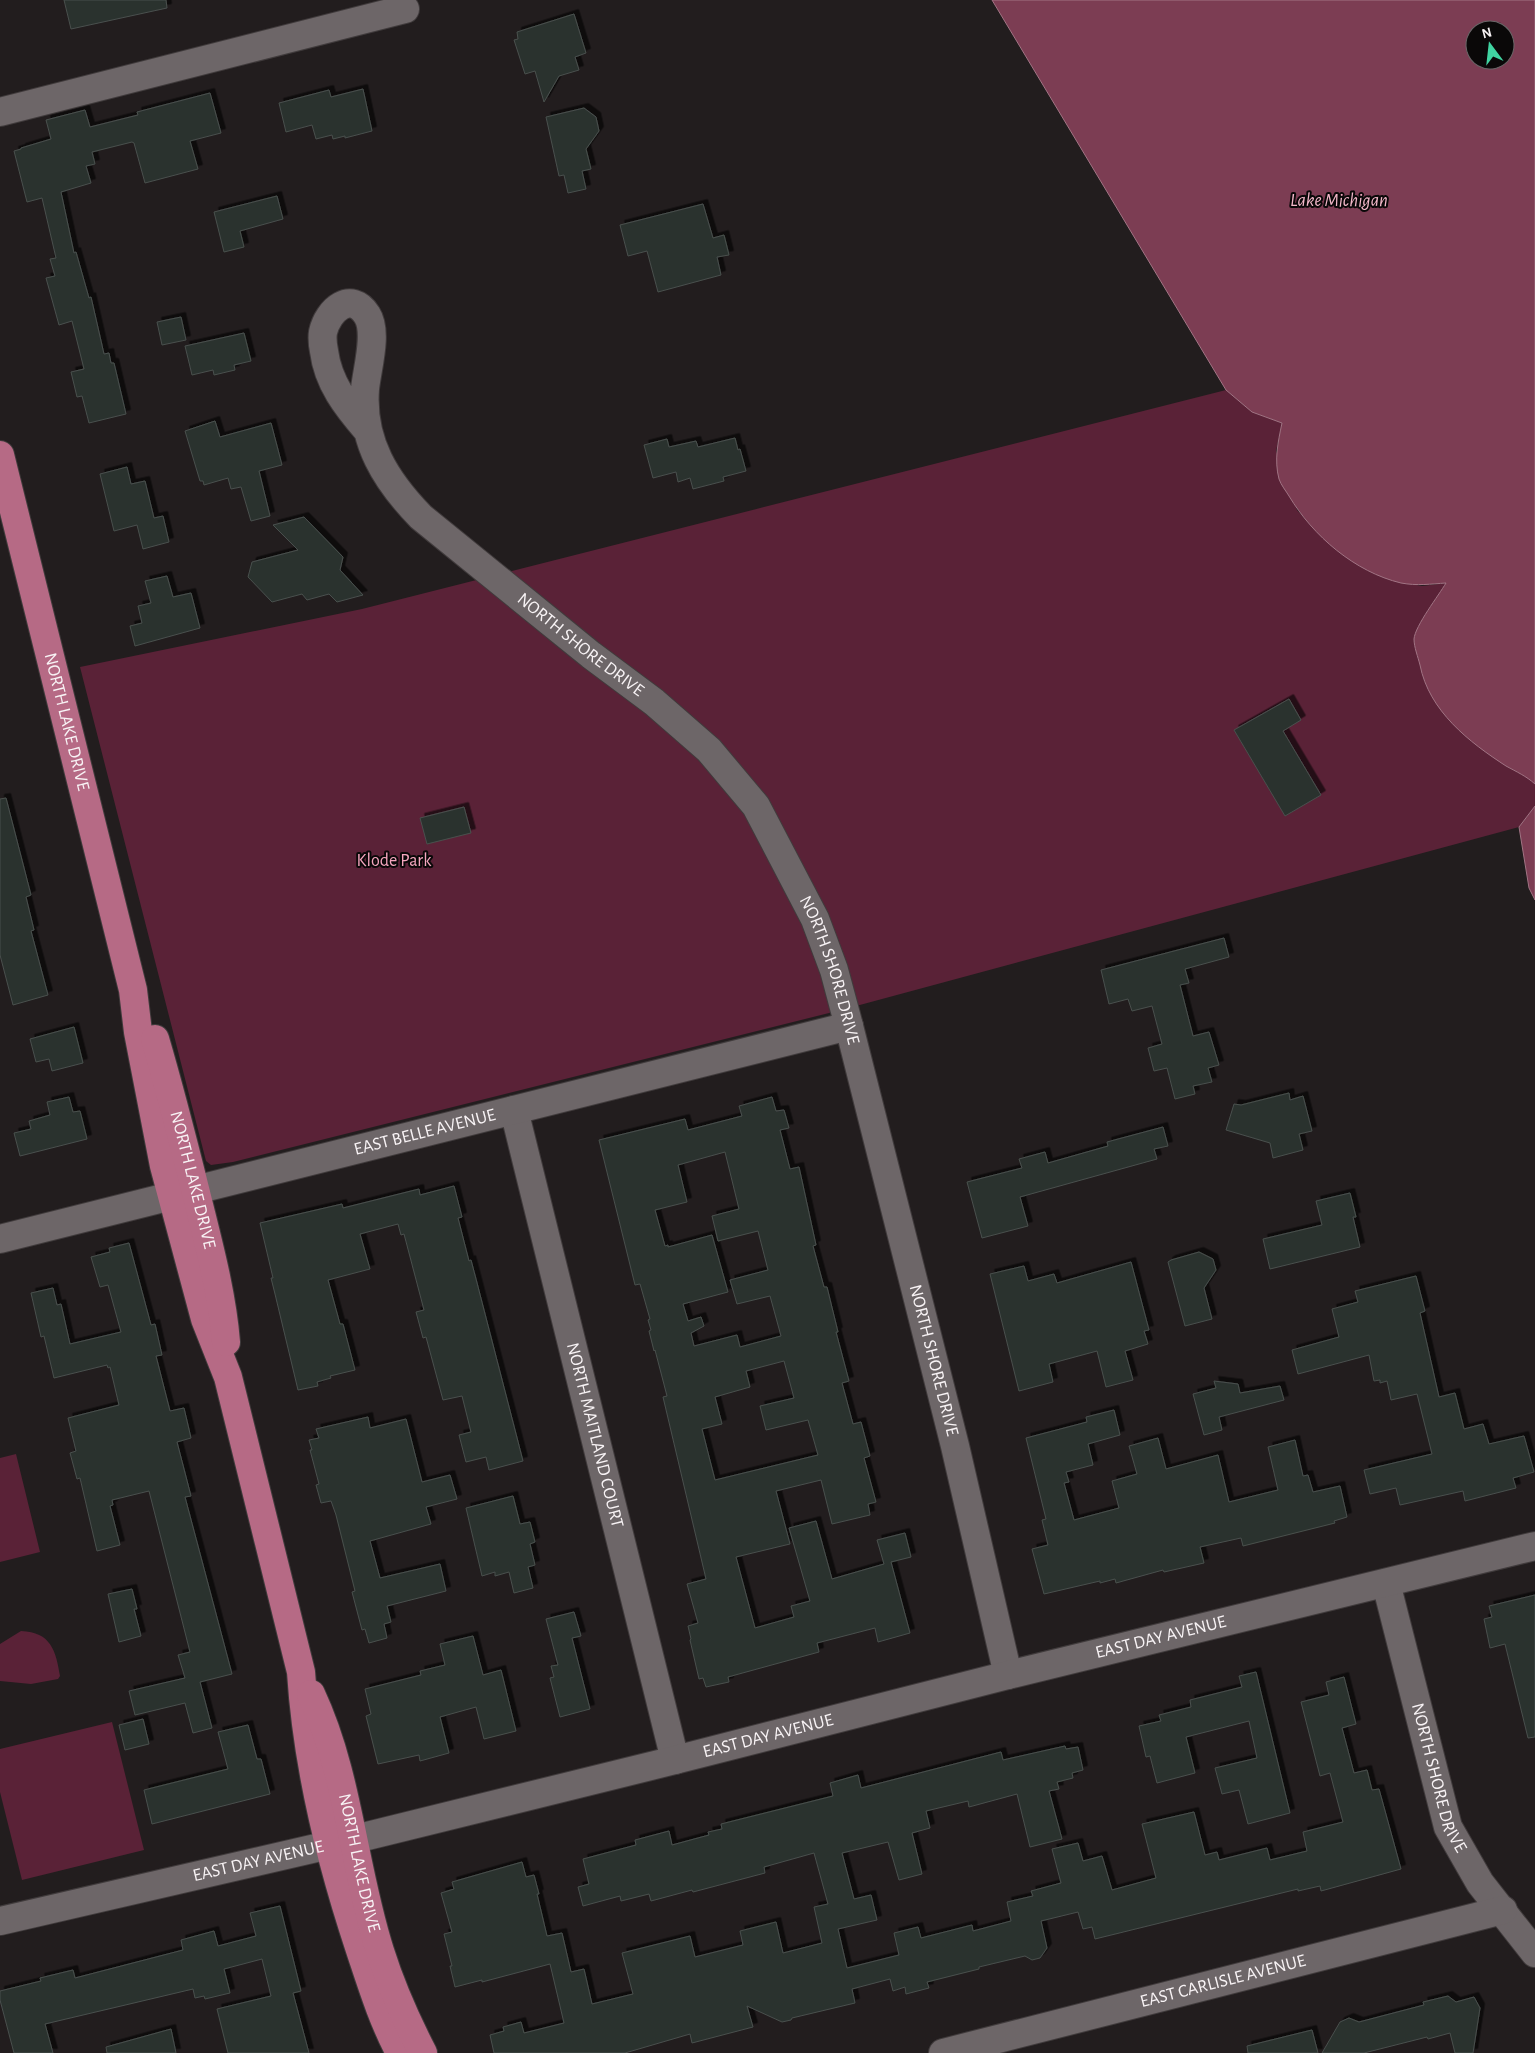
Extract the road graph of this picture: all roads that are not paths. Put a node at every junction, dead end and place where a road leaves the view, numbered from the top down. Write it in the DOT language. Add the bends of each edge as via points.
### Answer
graph roads {
  1 [pos="405,9"];
  2 [pos="0,112"];
  3 [pos="367,430"];
  4 [pos="1,465"];
  5 [pos="849,1026"];
  6 [pos="514,1110"];
  7 [pos="184,1193"];
  8 [pos="0,1239"];
  9 [pos="1535,1546"];
  10 [pos="1386,1583"];
  11 [pos="1008,1675"];
  12 [pos="675,1760"];
  13 [pos="342,1842"];
  14 [pos="1503,1910"];
  15 [pos="0,1921"];
  16 [pos="1535,1953"];
  17 [pos="400,2053"];
  18 [pos="423,2053"];
  19 [pos="943,2053"];
  1 -- 2 [label="street"];
  3 -- 5 [label="street, NORTH SHORE DRIVE" via="389,480 420,517 654,702 709,750 756,806 815,919 834,970"];
  4 -- 7 [label="main road, NORTH LAKE DRIVE" via="133,990 138,1032"];
  5 -- 6 [label="street, EAST BELLE AVENUE"];
  5 -- 11 [label="street, NORTH SHORE DRIVE" via="955,1446"];
  6 -- 7 [label="street, EAST BELLE AVENUE"];
  6 -- 12 [label="street, NORTH MAITLAND COURT"];
  7 -- 8 [label="street, EAST BELLE AVENUE"];
  7 -- 13 [label="main road, NORTH LAKE DRIVE" via="206,1319 228,1377 301,1672 306,1728"];
  9 -- 10 [label="street, EAST DAY AVENUE"];
  10 -- 11 [label="street, EAST DAY AVENUE"];
  10 -- 14 [label="street, NORTH SHORE DRIVE" via="1448,1827 1480,1883"];
  11 -- 12 [label="street, EAST DAY AVENUE"];
  12 -- 13 [label="street, EAST DAY AVENUE"];
  13 -- 15 [label="street, EAST DAY AVENUE"];
  13 -- 17 [label="main road, NORTH LAKE DRIVE" via="347,1912 384,2023"];
  13 -- 18 [label="main road, NORTH LAKE DRIVE" via="407,2022"];
  14 -- 16 [label="street, NORTH SHORE DRIVE"];
  14 -- 19 [label="street, EAST CARLISLE AVENUE"];
}
